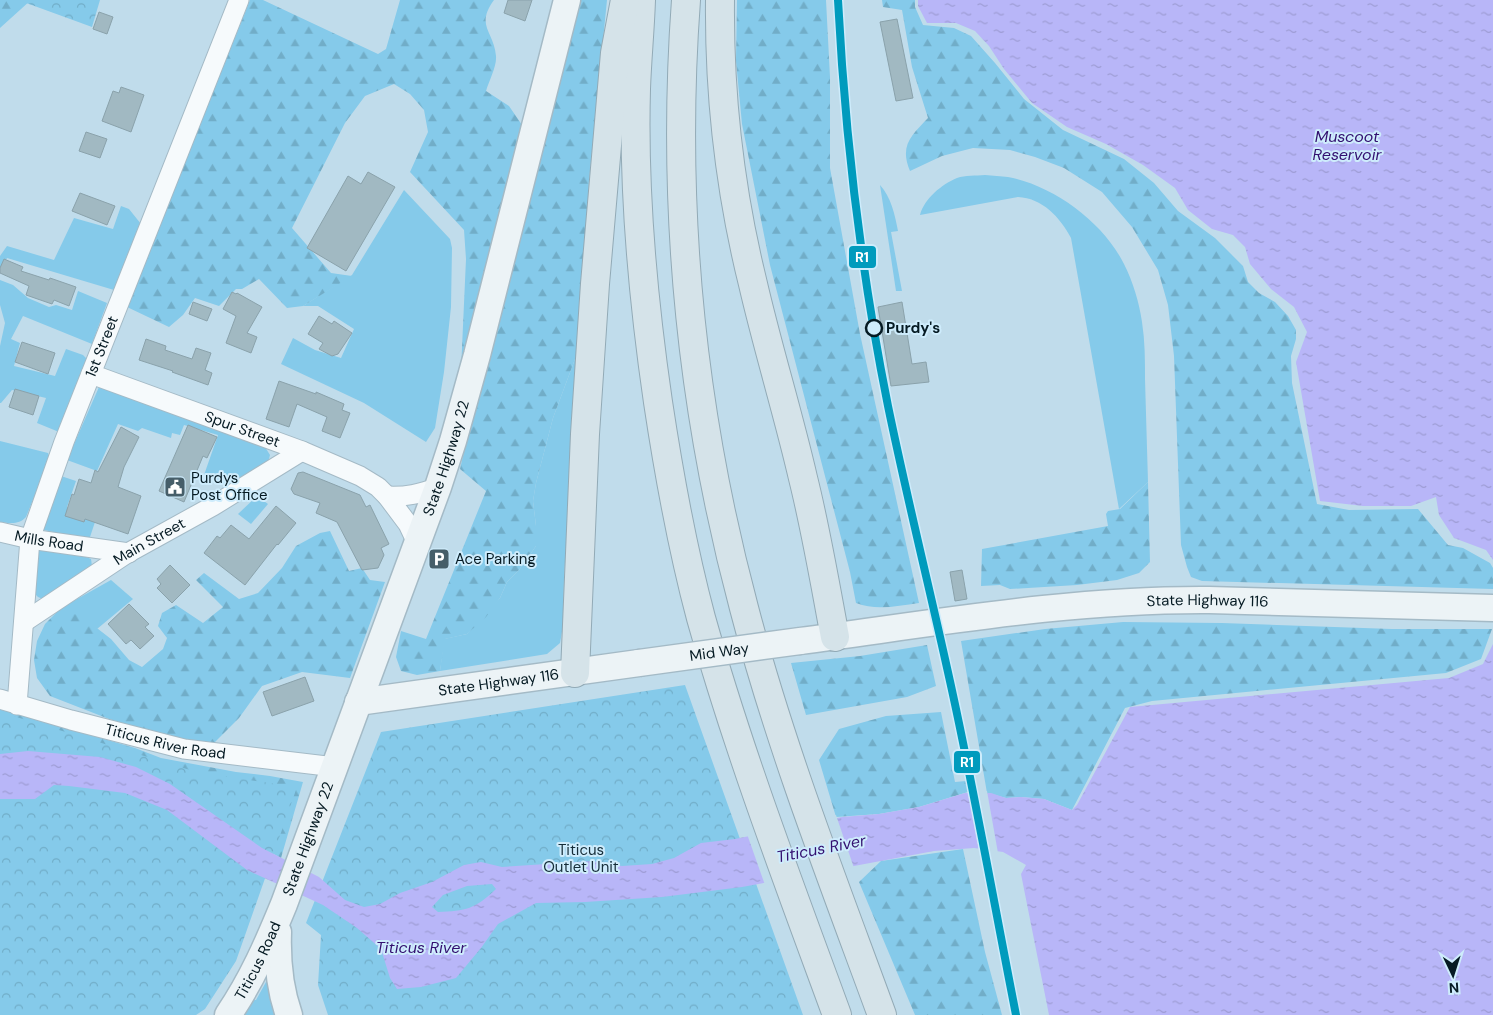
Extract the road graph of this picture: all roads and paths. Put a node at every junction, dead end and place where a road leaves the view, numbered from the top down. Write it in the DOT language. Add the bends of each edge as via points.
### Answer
graph roads {
  1 [pos="239,0"];
  2 [pos="567,0"];
  3 [pos="625,0"];
  4 [pos="641,0"];
  5 [pos="686,0"];
  6 [pos="720,0"];
  7 [pos="91,374"];
  8 [pos="302,450"];
  9 [pos="438,487"];
  10 [pos="387,496"];
  11 [pos="0,532"];
  12 [pos="30,539"];
  13 [pos="417,542"];
  14 [pos="129,553"];
  15 [pos="1493,608"];
  16 [pos="24,622"];
  17 [pos="888,629"];
  18 [pos="835,637"];
  19 [pos="639,663"];
  20 [pos="575,673"];
  21 [pos="8,702"];
  22 [pos="358,702"];
  23 [pos="335,767"];
  24 [pos="284,904"];
  25 [pos="228,1015"];
  26 [pos="289,1015"];
  27 [pos="837,1015"];
  28 [pos="882,1015"];
  1 -- 7 [label="street, 1st Street"];
  2 -- 9 [label="main road, State Highway 22" via="477,355"];
  3 -- 20 [label="highway" via="615,54 595,284"];
  4 -- 27 [label="highway" via="636,90 642,269 651,356 680,528 726,702"];
  5 -- 28 [label="highway" via="681,181 685,266 695,356 720,510 767,688"];
  6 -- 18 [label="highway" via="725,120 741,230 803,478"];
  7 -- 8 [label="street, Spur Street"];
  7 -- 12 [label="street, 1st Street"];
  8 -- 10 [label="street, Spur Street" via="360,476"];
  8 -- 14 [label="street, Main Street" via="213,506"];
  9 -- 10 [label="street" via="413,495"];
  9 -- 13 [label="main road, State Highway 22"];
  10 -- 13 [label="street, Spur Street"];
  11 -- 12 [label="street, Mills Road"];
  12 -- 14 [label="street, Mills Road"];
  12 -- 16 [label="street, 1st Street"];
  13 -- 22 [label="main road, State Highway 22"];
  14 -- 16 [label="street, Main Street"];
  15 -- 17 [label="main road, State Highway 116" via="1165,600 989,615"];
  16 -- 21 [label="street, 1st Street"];
  17 -- 18 [label="main road, Mid Way"];
  18 -- 19 [label="main road, Mid Way, bridge"];
  19 -- 20 [label="main road, State Highway 116"];
  20 -- 22 [label="main road, State Highway 116"];
  21 -- 23 [label="street, Titicus River Road" via="184,749"];
  22 -- 23 [label="main road, State Highway 22"];
  23 -- 24 [label="main road, State Highway 22"];
  24 -- 25 [label="main road, Titicus Road" via="264,954"];
  24 -- 26 [label="main road" via="277,955 279,979"];
}
